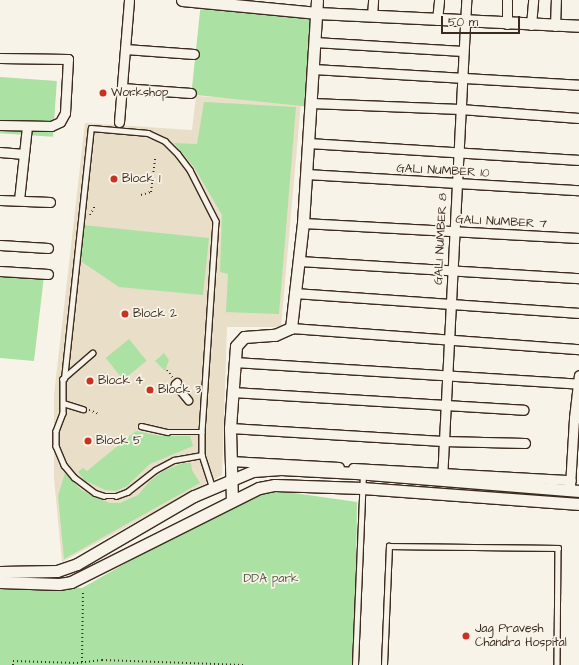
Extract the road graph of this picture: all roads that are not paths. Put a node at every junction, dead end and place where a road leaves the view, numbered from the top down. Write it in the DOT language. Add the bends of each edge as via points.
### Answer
graph roads {
  1 [pos="129,0"];
  2 [pos="182,0"];
  3 [pos="317,0"];
  4 [pos="373,0"];
  5 [pos="439,0"];
  6 [pos="466,0"];
  7 [pos="507,0"];
  8 [pos="533,0"];
  9 [pos="556,0"];
  10 [pos="317,13"];
  11 [pos="372,16"];
  12 [pos="438,20"];
  13 [pos="464,22"];
  14 [pos="507,24"];
  15 [pos="531,25"];
  16 [pos="555,26"];
  17 [pos="579,26"];
  18 [pos="314,42"];
  19 [pos="125,49"];
  20 [pos="463,51"];
  21 [pos="194,54"];
  22 [pos="0,58"];
  23 [pos="313,69"];
  24 [pos="461,79"];
  25 [pos="579,85"];
  26 [pos="122,88"];
  27 [pos="191,93"];
  28 [pos="311,103"];
  29 [pos="460,109"];
  30 [pos="579,118"];
  31 [pos="119,122"];
  32 [pos="0,125"];
  33 [pos="27,126"];
  34 [pos="308,143"];
  35 [pos="0,152"];
  36 [pos="457,152"];
  37 [pos="24,154"];
  38 [pos="579,160"];
  39 [pos="306,174"];
  40 [pos="456,184"];
  41 [pos="579,190"];
  42 [pos="0,200"];
  43 [pos="19,200"];
  44 [pos="50,202"];
  45 [pos="302,222"];
  46 [pos="453,231"];
  47 [pos="579,238"];
  48 [pos="0,245"];
  49 [pos="48,248"];
  50 [pos="299,261"];
  51 [pos="452,270"];
  52 [pos="0,271"];
  53 [pos="48,274"];
  54 [pos="579,278"];
  55 [pos="294,293"];
  56 [pos="449,304"];
  57 [pos="579,313"];
  58 [pos="291,328"];
  59 [pos="447,339"];
  60 [pos="579,349"];
  61 [pos="93,353"];
  62 [pos="234,362"];
  63 [pos="579,374"];
  64 [pos="445,376"];
  65 [pos="64,379"];
  66 [pos="176,382"];
  67 [pos="579,384"];
  68 [pos="232,392"];
  69 [pos="188,400"];
  70 [pos="63,403"];
  71 [pos="444,406"];
  72 [pos="83,409"];
  73 [pos="523,410"];
  74 [pos="577,418"];
  75 [pos="141,426"];
  76 [pos="230,428"];
  77 [pos="202,432"];
  78 [pos="443,441"];
  79 [pos="525,443"];
  80 [pos="202,455"];
  81 [pos="230,460"];
  82 [pos="364,474"];
  83 [pos="442,476"];
  84 [pos="230,480"];
  85 [pos="573,487"];
  86 [pos="213,488"];
  87 [pos="362,488"];
  88 [pos="232,501"];
  89 [pos="579,504"];
  90 [pos="0,572"];
  91 [pos="0,582"];
  92 [pos="355,665"];
  93 [pos="384,665"];
  94 [pos="556,665"];
  1 -- 19 [label="street"];
  2 -- 10 [label="street"];
  3 -- 10 [label="street"];
  4 -- 11 [label="street"];
  5 -- 12 [label="street"];
  6 -- 13 [label="street, GALI NUMBER 8"];
  7 -- 14 [label="street"];
  8 -- 15 [label="street"];
  9 -- 16 [label="street"];
  10 -- 11 [label="street"];
  10 -- 18 [label="street"];
  11 -- 12 [label="street"];
  12 -- 13 [label="street"];
  13 -- 14 [label="street"];
  13 -- 20 [label="street, GALI NUMBER 8"];
  14 -- 15 [label="street"];
  15 -- 16 [label="street"];
  16 -- 17 [label="street"];
  18 -- 20 [label="street"];
  18 -- 23 [label="street"];
  19 -- 21 [label="street"];
  19 -- 26 [label="street"];
  20 -- 24 [label="street, GALI NUMBER 8"];
  22 -- 33 [label="street" via="68,59 65,113 60,122 51,126"];
  23 -- 24 [label="street"];
  23 -- 28 [label="street"];
  24 -- 25 [label="street"];
  24 -- 29 [label="street, GALI NUMBER 8"];
  26 -- 27 [label="street"];
  26 -- 31 [label="street"];
  28 -- 29 [label="street"];
  28 -- 34 [label="street"];
  29 -- 30 [label="street"];
  29 -- 36 [label="street, GALI NUMBER 8"];
  32 -- 33 [label="street"];
  33 -- 37 [label="street"];
  34 -- 36 [label="street"];
  34 -- 39 [label="street"];
  35 -- 37 [label="street"];
  36 -- 38 [label="street"];
  36 -- 40 [label="street, GALI NUMBER 8"];
  37 -- 43 [label="street"];
  39 -- 40 [label="street, GALI NUMBER 10"];
  39 -- 45 [label="street"];
  40 -- 41 [label="street, GALI NUMBER 10"];
  40 -- 46 [label="street, GALI NUMBER 8"];
  42 -- 43 [label="street"];
  43 -- 44 [label="street"];
  45 -- 46 [label="street, GALI NUMBER 7"];
  45 -- 50 [label="street"];
  46 -- 47 [label="street, GALI NUMBER 7"];
  46 -- 51 [label="street, GALI NUMBER 8"];
  48 -- 49 [label="street"];
  50 -- 51 [label="street"];
  50 -- 55 [label="street"];
  51 -- 54 [label="street"];
  51 -- 56 [label="street, GALI NUMBER 8"];
  52 -- 53 [label="street"];
  55 -- 56 [label="street"];
  55 -- 58 [label="street"];
  56 -- 57 [label="street"];
  56 -- 59 [label="street, GALI NUMBER 8"];
  58 -- 59 [label="street"];
  58 -- 62 [label="street" via="275,335 252,335 239,340"];
  59 -- 60 [label="street"];
  59 -- 64 [label="street, GALI NUMBER 8"];
  61 -- 65 [label="lane"];
  62 -- 64 [label="street"];
  62 -- 68 [label="street"];
  63 -- 67 [label="street"];
  64 -- 67 [label="street"];
  64 -- 71 [label="street, GALI NUMBER 8"];
  65 -- 70 [label="lane"];
  65 -- 77 [label="lane" via="91,128 148,134 165,141 178,154 190,170 216,221"];
  66 -- 69 [label="street"];
  67 -- 74 [label="street"];
  68 -- 71 [label="street"];
  68 -- 76 [label="street"];
  70 -- 72 [label="lane"];
  70 -- 80 [label="lane" via="64,413 56,431 59,456 74,477 104,496 116,496 127,492 155,470 174,460"];
  71 -- 73 [label="street"];
  71 -- 78 [label="street, GALI NUMBER 8"];
  74 -- 85 [label="street"];
  75 -- 77 [label="lane" via="167,432"];
  76 -- 78 [label="street"];
  76 -- 81 [label="street"];
  77 -- 80 [label="lane"];
  78 -- 79 [label="street"];
  78 -- 83 [label="street, GALI NUMBER 8"];
  80 -- 86 [label="lane"];
  81 -- 83 [label="street"];
  81 -- 84 [label="street"];
  82 -- 83 [label="street"];
  82 -- 84 [label="street" via="281,469 253,470"];
  82 -- 87 [label="lane"];
  83 -- 85 [label="street"];
  84 -- 86 [label="street"];
  84 -- 88 [label="street"];
  86 -- 90 [label="street" via="160,514 77,564 57,571"];
  87 -- 88 [label="street" via="275,484 259,488"];
  87 -- 89 [label="street"];
  87 -- 92 [label="lane"];
  88 -- 91 [label="street" via="71,582"];
  93 -- 94 [label="lane" via="389,546 558,548"];
}
